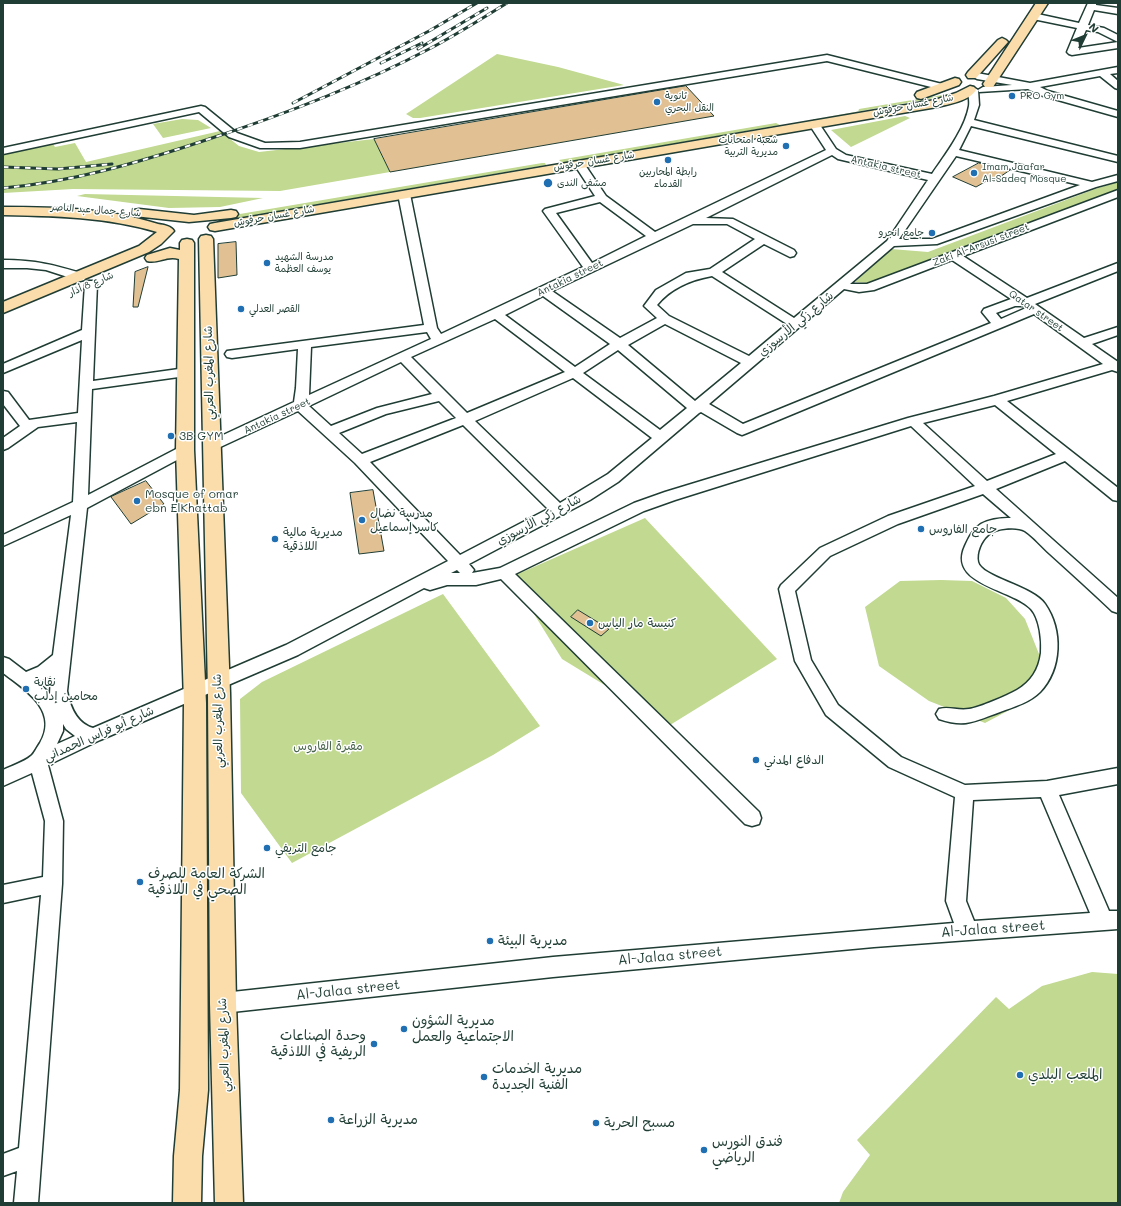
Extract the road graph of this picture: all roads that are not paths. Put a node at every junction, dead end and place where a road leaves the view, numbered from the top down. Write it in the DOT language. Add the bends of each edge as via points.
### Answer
graph roads {
  1 [pos="1042,3"];
  2 [pos="1091,5"];
  3 [pos="1118,11"];
  4 [pos="1033,16"];
  5 [pos="1083,27"];
  6 [pos="1116,36"];
  7 [pos="1018,39"];
  8 [pos="1118,45"];
  9 [pos="994,52"];
  10 [pos="1006,55"];
  11 [pos="1118,70"];
  12 [pos="1102,73"];
  13 [pos="975,76"];
  14 [pos="949,84"];
  15 [pos="981,86"];
  16 [pos="1030,86"];
  17 [pos="1118,86"];
  18 [pos="861,106"];
  19 [pos="1118,114"];
  20 [pos="968,122"];
  21 [pos="814,124"];
  22 [pos="799,127"];
  23 [pos="3,150"];
  24 [pos="832,151"];
  25 [pos="952,152"];
  26 [pos="1118,160"];
  27 [pos="553,163"];
  28 [pos="579,164"];
  29 [pos="934,178"];
  30 [pos="1118,178"];
  31 [pos="1092,185"];
  32 [pos="1118,193"];
  33 [pos="404,194"];
  34 [pos="602,198"];
  35 [pos="3,205"];
  36 [pos="3,211"];
  37 [pos="194,218"];
  38 [pos="692,220"];
  39 [pos="654,237"];
  40 [pos="949,237"];
  41 [pos="190,240"];
  42 [pos="762,240"];
  43 [pos="891,243"];
  44 [pos="965,251"];
  45 [pos="790,253"];
  46 [pos="953,255"];
  47 [pos="3,264"];
  48 [pos="1118,267"];
  49 [pos="590,268"];
  50 [pos="714,272"];
  51 [pos="86,280"];
  52 [pos="842,285"];
  53 [pos="544,290"];
  54 [pos="1030,306"];
  55 [pos="3,308"];
  56 [pos="496,314"];
  57 [pos="665,319"];
  58 [pos="3,321"];
  59 [pos="795,324"];
  60 [pos="431,328"];
  61 [pos="1118,330"];
  62 [pos="89,332"];
  63 [pos="438,340"];
  64 [pos="305,344"];
  65 [pos="619,344"];
  66 [pos="1082,344"];
  67 [pos="232,354"];
  68 [pos="402,356"];
  69 [pos="750,362"];
  70 [pos="1116,367"];
  71 [pos="3,369"];
  72 [pos="186,372"];
  73 [pos="574,373"];
  74 [pos="85,386"];
  75 [pos="3,395"];
  76 [pos="441,396"];
  77 [pos="997,400"];
  78 [pos="300,405"];
  79 [pos="698,407"];
  80 [pos="84,417"];
  81 [pos="466,419"];
  82 [pos="912,421"];
  83 [pos="27,426"];
  84 [pos="330,432"];
  85 [pos="661,438"];
  86 [pos="3,446"];
  87 [pos="211,446"];
  88 [pos="185,450"];
  89 [pos="1067,455"];
  90 [pos="360,460"];
  91 [pos="984,488"];
  92 [pos="1118,496"];
  93 [pos="80,505"];
  94 [pos="558,510"];
  95 [pos="1030,526"];
  96 [pos="3,541"];
  97 [pos="458,563"];
  98 [pos="504,573"];
  99 [pos="476,579"];
  100 [pos="1118,607"];
  101 [pos="61,657"];
  102 [pos="3,664"];
  103 [pos="23,679"];
  104 [pos="218,688"];
  105 [pos="195,697"];
  106 [pos="945,714"];
  107 [pos="94,736"];
  108 [pos="38,761"];
  109 [pos="1118,776"];
  110 [pos="3,778"];
  111 [pos="1047,789"];
  112 [pos="964,793"];
  113 [pos="752,818"];
  114 [pos="52,884"];
  115 [pos="3,894"];
  116 [pos="1110,921"];
  117 [pos="967,930"];
  118 [pos="223,1004"];
  119 [pos="194,1090"];
  120 [pos="29,1156"];
  121 [pos="3,1164"];
  122 [pos="26,1203"];
  123 [pos="187,1203"];
  124 [pos="201,1203"];
  125 [pos="229,1203"];
  1 -- 4 [label="main road"];
  2 -- 3 [label="street"];
  2 -- 5 [label="street"];
  4 -- 5 [label="street"];
  4 -- 7 [label="main road"];
  5 -- 6 [label="street"];
  5 -- 8 [label="street" via="1072,52"];
  7 -- 9 [label="main road" via="1007,33"];
  7 -- 10 [label="main road"];
  9 -- 10 [label="main road"];
  9 -- 13 [label="main road"];
  10 -- 15 [label="main road"];
  11 -- 12 [label="street, شارع غسان حرفوش"];
  12 -- 16 [label="street, شارع غسان حرفوش"];
  12 -- 17 [label="street"];
  13 -- 14 [label="main road, شارع غسان حرفوش" via="962,76"];
  13 -- 15 [label="main road" via="984,79"];
  14 -- 15 [label="main road"];
  14 -- 18 [label="main road, شارع غسان حرفوش" via="924,95"];
  14 -- 23 [label="street" via="827,58 300,145 264,146 233,135 201,108"];
  15 -- 16 [label="street"];
  15 -- 16 [label="street, شارع غسان حرفوش"];
  15 -- 20 [label="street, شارع زكي الأرسوزي"];
  15 -- 21 [label="main road, شارع غسان حرفوش" via="960,96 937,102"];
  16 -- 19 [label="street" via="1044,93"];
  18 -- 22 [label="main road" via="792,122"];
  18 -- 27 [label="main road, شارع غسان حرفوش"];
  20 -- 25 [label="street, شارع زكي الأرسوزي"];
  20 -- 26 [label="street"];
  21 -- 22 [label="main road, شارع غسان حرفوش"];
  21 -- 24 [label="street"];
  22 -- 28 [label="main road, شارع غسان حرفوش"];
  24 -- 29 [label="street, Antakia street" via="855,161"];
  24 -- 38 [label="street, Antakia street"];
  25 -- 29 [label="street, شارع زكي الأرسوزي"];
  25 -- 31 [label="street"];
  27 -- 28 [label="main road, شارع غسان حرفوش"];
  27 -- 33 [label="main road, شارع غسان حرفوش"];
  27 -- 37 [label="main road, شارع غسان حرفوش" via="234,214"];
  28 -- 34 [label="street"];
  29 -- 43 [label="street, شارع زكي الأرسوزي"];
  30 -- 31 [label="street"];
  31 -- 40 [label="street"];
  32 -- 44 [label="street, Zaki Al-Arsusi street"];
  33 -- 41 [label="main road, شارع غسان حرفوش"];
  33 -- 60 [label="street"];
  34 -- 39 [label="street"];
  34 -- 49 [label="street" via="549,211"];
  35 -- 37 [label="main road, شارع جمال عبد الناصر" via="96,209"];
  36 -- 41 [label="main road" via="46,212 127,220"];
  37 -- 41 [label="main road" via="210,221"];
  37 -- 41 [label="main road" via="174,223"];
  38 -- 39 [label="street, Antakia street"];
  38 -- 42 [label="street" via="729,221"];
  39 -- 49 [label="street, Antakia street"];
  40 -- 43 [label="street" via="933,242"];
  40 -- 44 [label="street" via="960,243"];
  41 -- 51 [label="main road, شارع 8 أذار" via="152,258"];
  41 -- 51 [label="main road" via="156,241"];
  41 -- 72 [label="main road, شارع المغرب العربي"];
  41 -- 87 [label="main road, شارع المغرب العربي"];
  42 -- 45 [label="street"];
  42 -- 50 [label="street"];
  43 -- 52 [label="street, شارع زكي الأرسوزي"];
  44 -- 46 [label="street, Zaki Al-Arsusi street"];
  46 -- 52 [label="street, Zaki Al-Arsusi street" via="860,289"];
  46 -- 54 [label="street, Qatar street"];
  47 -- 51 [label="street" via="41,266"];
  48 -- 54 [label="street"];
  49 -- 53 [label="street, Antakia street"];
  50 -- 57 [label="street" via="690,276 660,293 650,306"];
  50 -- 59 [label="street"];
  51 -- 55 [label="main road"];
  51 -- 58 [label="main road, شارع 8 أذار"];
  51 -- 62 [label="street"];
  52 -- 59 [label="street, شارع زكي الأرسوزي"];
  53 -- 56 [label="street, Antakia street"];
  53 -- 65 [label="street"];
  54 -- 66 [label="street, Qatar street"];
  54 -- 79 [label="street" via="1000,324 742,430"];
  56 -- 63 [label="street, Antakia street"];
  56 -- 73 [label="street"];
  57 -- 65 [label="street"];
  57 -- 69 [label="street"];
  59 -- 69 [label="street, شارع زكي الأرسوزي"];
  60 -- 63 [label="street"];
  60 -- 64 [label="street"];
  61 -- 66 [label="street"];
  62 -- 71 [label="street"];
  62 -- 74 [label="street"];
  63 -- 68 [label="street, Antakia street"];
  64 -- 67 [label="street"];
  64 -- 78 [label="street"];
  65 -- 73 [label="street"];
  65 -- 79 [label="street"];
  66 -- 70 [label="street, Qatar street"];
  68 -- 76 [label="street"];
  68 -- 78 [label="street, Antakia street"];
  69 -- 79 [label="street, شارع زكي الأرسوزي"];
  70 -- 77 [label="street"];
  72 -- 74 [label="street"];
  72 -- 88 [label="main road, شارع المغرب العربي"];
  73 -- 81 [label="street"];
  73 -- 85 [label="street"];
  74 -- 80 [label="street"];
  75 -- 83 [label="street"];
  76 -- 81 [label="street"];
  76 -- 84 [label="street" via="382,411"];
  77 -- 82 [label="street"];
  77 -- 89 [label="street"];
  78 -- 84 [label="street"];
  78 -- 87 [label="street, Antakia street"];
  79 -- 85 [label="street, شارع زكي الأرسوزي"];
  80 -- 83 [label="street" via="40,421"];
  80 -- 93 [label="street"];
  81 -- 90 [label="street"];
  81 -- 94 [label="street"];
  82 -- 91 [label="street"];
  82 -- 98 [label="street" via="639,507"];
  83 -- 86 [label="street"];
  84 -- 90 [label="street"];
  85 -- 94 [label="street, شارع زكي الأرسوزي" via="613,478"];
  87 -- 104 [label="main road, شارع المغرب العربي"];
  88 -- 93 [label="street"];
  88 -- 105 [label="main road, شارع المغرب العربي"];
  89 -- 91 [label="street"];
  89 -- 92 [label="street"];
  90 -- 97 [label="street"];
  91 -- 95 [label="street"];
  91 -- 112 [label="street" via="893,520 826,552 787,589 803,661 832,710 895,762"];
  93 -- 96 [label="street"];
  93 -- 101 [label="street"];
  94 -- 97 [label="street, شارع زكي الأرسوزي"];
  95 -- 100 [label="street"];
  95 -- 106 [label="street" via="1000,523 989,525 978,534 970,548 968,563 973,572 1023,595 1036,604 1044,616 1050,642 1049,659 1041,678 1028,691 997,707 971,716"];
  97 -- 99 [label="street"];
  97 -- 104 [label="street, شارع زكي الأرسوزي"];
  98 -- 99 [label="street"];
  98 -- 113 [label="street"];
  99 -- 104 [label="street" via="447,579 427,585 291,657"];
  101 -- 103 [label="street" via="47,671"];
  101 -- 107 [label="street" via="58,691 61,703 72,724 82,732"];
  102 -- 103 [label="street"];
  103 -- 108 [label="street" via="40,693 51,707 54,716 55,729"];
  104 -- 105 [label="street, شارع أبو فراس الحمداني"];
  104 -- 118 [label="main road, شارع المغرب العربي"];
  105 -- 107 [label="street, شارع أبو فراس الحمداني"];
  105 -- 119 [label="main road, شارع المغرب العربي"];
  107 -- 108 [label="street, شارع أبو فراس الحمداني"];
  108 -- 110 [label="street, شارع أبو فراس الحمداني"];
  108 -- 114 [label="street" via="54,821"];
  109 -- 111 [label="street"];
  111 -- 112 [label="street"];
  111 -- 116 [label="street"];
  112 -- 117 [label="street" via="956,901"];
  114 -- 115 [label="street"];
  114 -- 120 [label="street"];
  116 -- 117 [label="street, Al-Jalaa street"];
  117 -- 118 [label="street, Al-Jalaa street" via="553,967"];
  118 -- 125 [label="main road, شارع المغرب العربي"];
  119 -- 123 [label="main road, شارع المغرب العربي"];
  119 -- 124 [label="main road" via="200,1151"];
  120 -- 121 [label="street"];
  120 -- 122 [label="street"];
}
